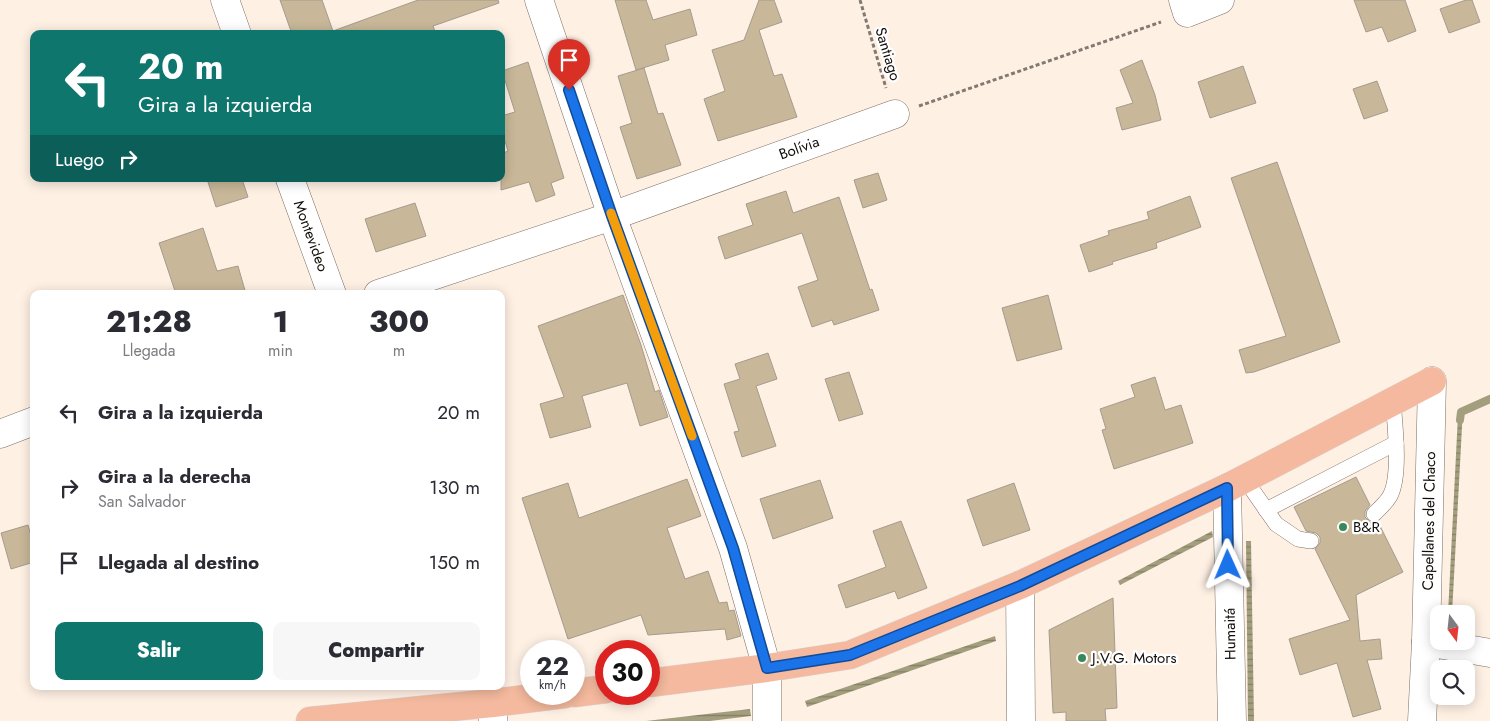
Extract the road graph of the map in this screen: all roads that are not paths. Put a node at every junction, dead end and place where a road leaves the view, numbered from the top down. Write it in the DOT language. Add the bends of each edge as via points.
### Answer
graph roads {
  1 [pos="225,0"];
  2 [pos="539,0"];
  3 [pos="1220,0"];
  4 [pos="1185,6"];
  5 [pos="236,30"];
  6 [pos="895,114"];
  7 [pos="291,182"];
  8 [pos="612,216"];
  9 [pos="331,290"];
  10 [pos="390,290"];
  11 [pos="1432,381"];
  12 [pos="1393,401"];
  13 [pos="30,423"];
  14 [pos="0,434"];
  15 [pos="1396,443"];
  16 [pos="1235,483"];
  17 [pos="1266,510"];
  18 [pos="1374,514"];
  19 [pos="1311,541"];
  20 [pos="1020,586"];
  21 [pos="1426,642"];
  22 [pos="1490,653"];
  23 [pos="767,668"];
  24 [pos="660,682"];
  25 [pos="521,705"];
  26 [pos="493,712"];
  27 [pos="310,721"];
  28 [pos="767,721"];
  29 [pos="1021,721"];
  30 [pos="1232,721"];
  31 [pos="1422,721"];
  1 -- 5 [label="street"];
  2 -- 8 [label="street"];
  3 -- 4 [label="street"];
  6 -- 8 [label="street, Bolívia"];
  7 -- 9 [label="street, Montevideo"];
  8 -- 10 [label="street, Bolívia"];
  8 -- 23 [label="street" via="733,548"];
  11 -- 12 [label="main road"];
  11 -- 21 [label="street, Capellanes del Chaco"];
  12 -- 15 [label="lane"];
  12 -- 16 [label="main road"];
  13 -- 14 [label="street"];
  15 -- 17 [label="lane"];
  15 -- 18 [label="lane" via="1395,476 1390,496"];
  16 -- 17 [label="lane"];
  16 -- 20 [label="main road"];
  16 -- 30 [label="street, Humaitá"];
  17 -- 19 [label="lane" via="1276,524 1298,539"];
  20 -- 23 [label="main road" via="850,655"];
  20 -- 29 [label="street"];
  21 -- 22 [label="street"];
  21 -- 31 [label="street, Capellanes del Chaco"];
  23 -- 24 [label="main road"];
  23 -- 28 [label="street"];
  25 -- 26 [label="main road"];
  26 -- 27 [label="main road"];
}
